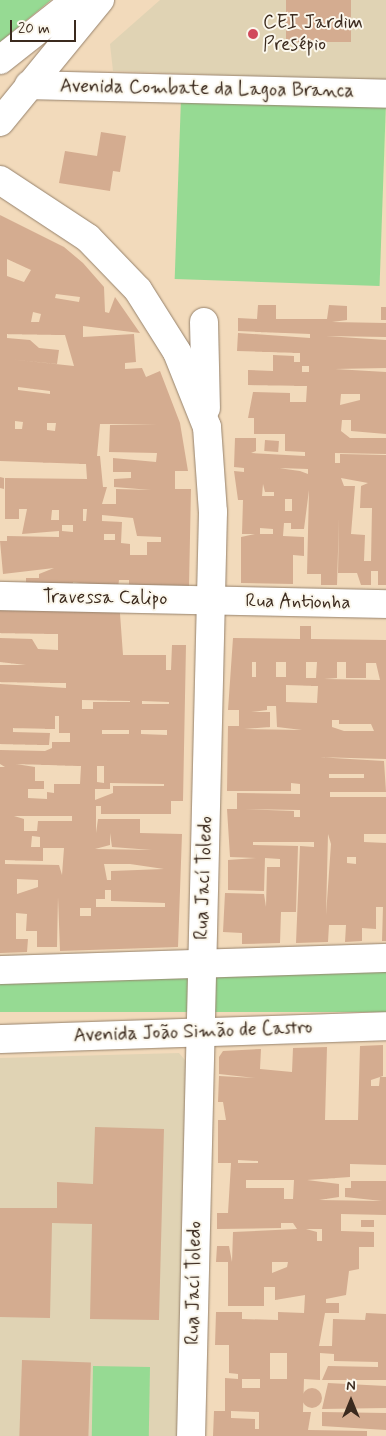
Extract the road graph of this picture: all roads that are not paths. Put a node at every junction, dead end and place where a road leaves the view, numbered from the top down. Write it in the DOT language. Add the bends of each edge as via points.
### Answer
graph roads {
  1 [pos="76,0"];
  2 [pos="100,0"];
  3 [pos="0,60"];
  4 [pos="28,85"];
  5 [pos="386,94"];
  6 [pos="2,116"];
  7 [pos="0,180"];
  8 [pos="204,322"];
  9 [pos="207,426"];
  10 [pos="0,596"];
  11 [pos="211,600"];
  12 [pos="386,604"];
  13 [pos="386,958"];
  14 [pos="202,963"];
  15 [pos="0,970"];
  16 [pos="386,1026"];
  17 [pos="200,1032"];
  18 [pos="0,1039"];
  19 [pos="191,1436"];
  1 -- 3 [label="street"];
  2 -- 4 [label="street"];
  4 -- 5 [label="street, Avenida Combate da Lagoa Branca"];
  4 -- 6 [label="street"];
  7 -- 9 [label="street, Rua Jací Toledo" via="88,238 138,290 163,330"];
  8 -- 9 [label="street"];
  9 -- 11 [label="street, Rua Jací Toledo" via="213,512"];
  10 -- 11 [label="street, Travessa Calipo"];
  11 -- 12 [label="street, Rua Antionha"];
  11 -- 14 [label="street, Rua Jací Toledo"];
  13 -- 14 [label="street"];
  14 -- 15 [label="street"];
  14 -- 17 [label="street, Rua Jací Toledo"];
  16 -- 17 [label="street, Avenida João Simão de Castro"];
  17 -- 18 [label="street, Avenida João Simão de Castro"];
  17 -- 19 [label="street, Rua Jací Toledo"];
}
